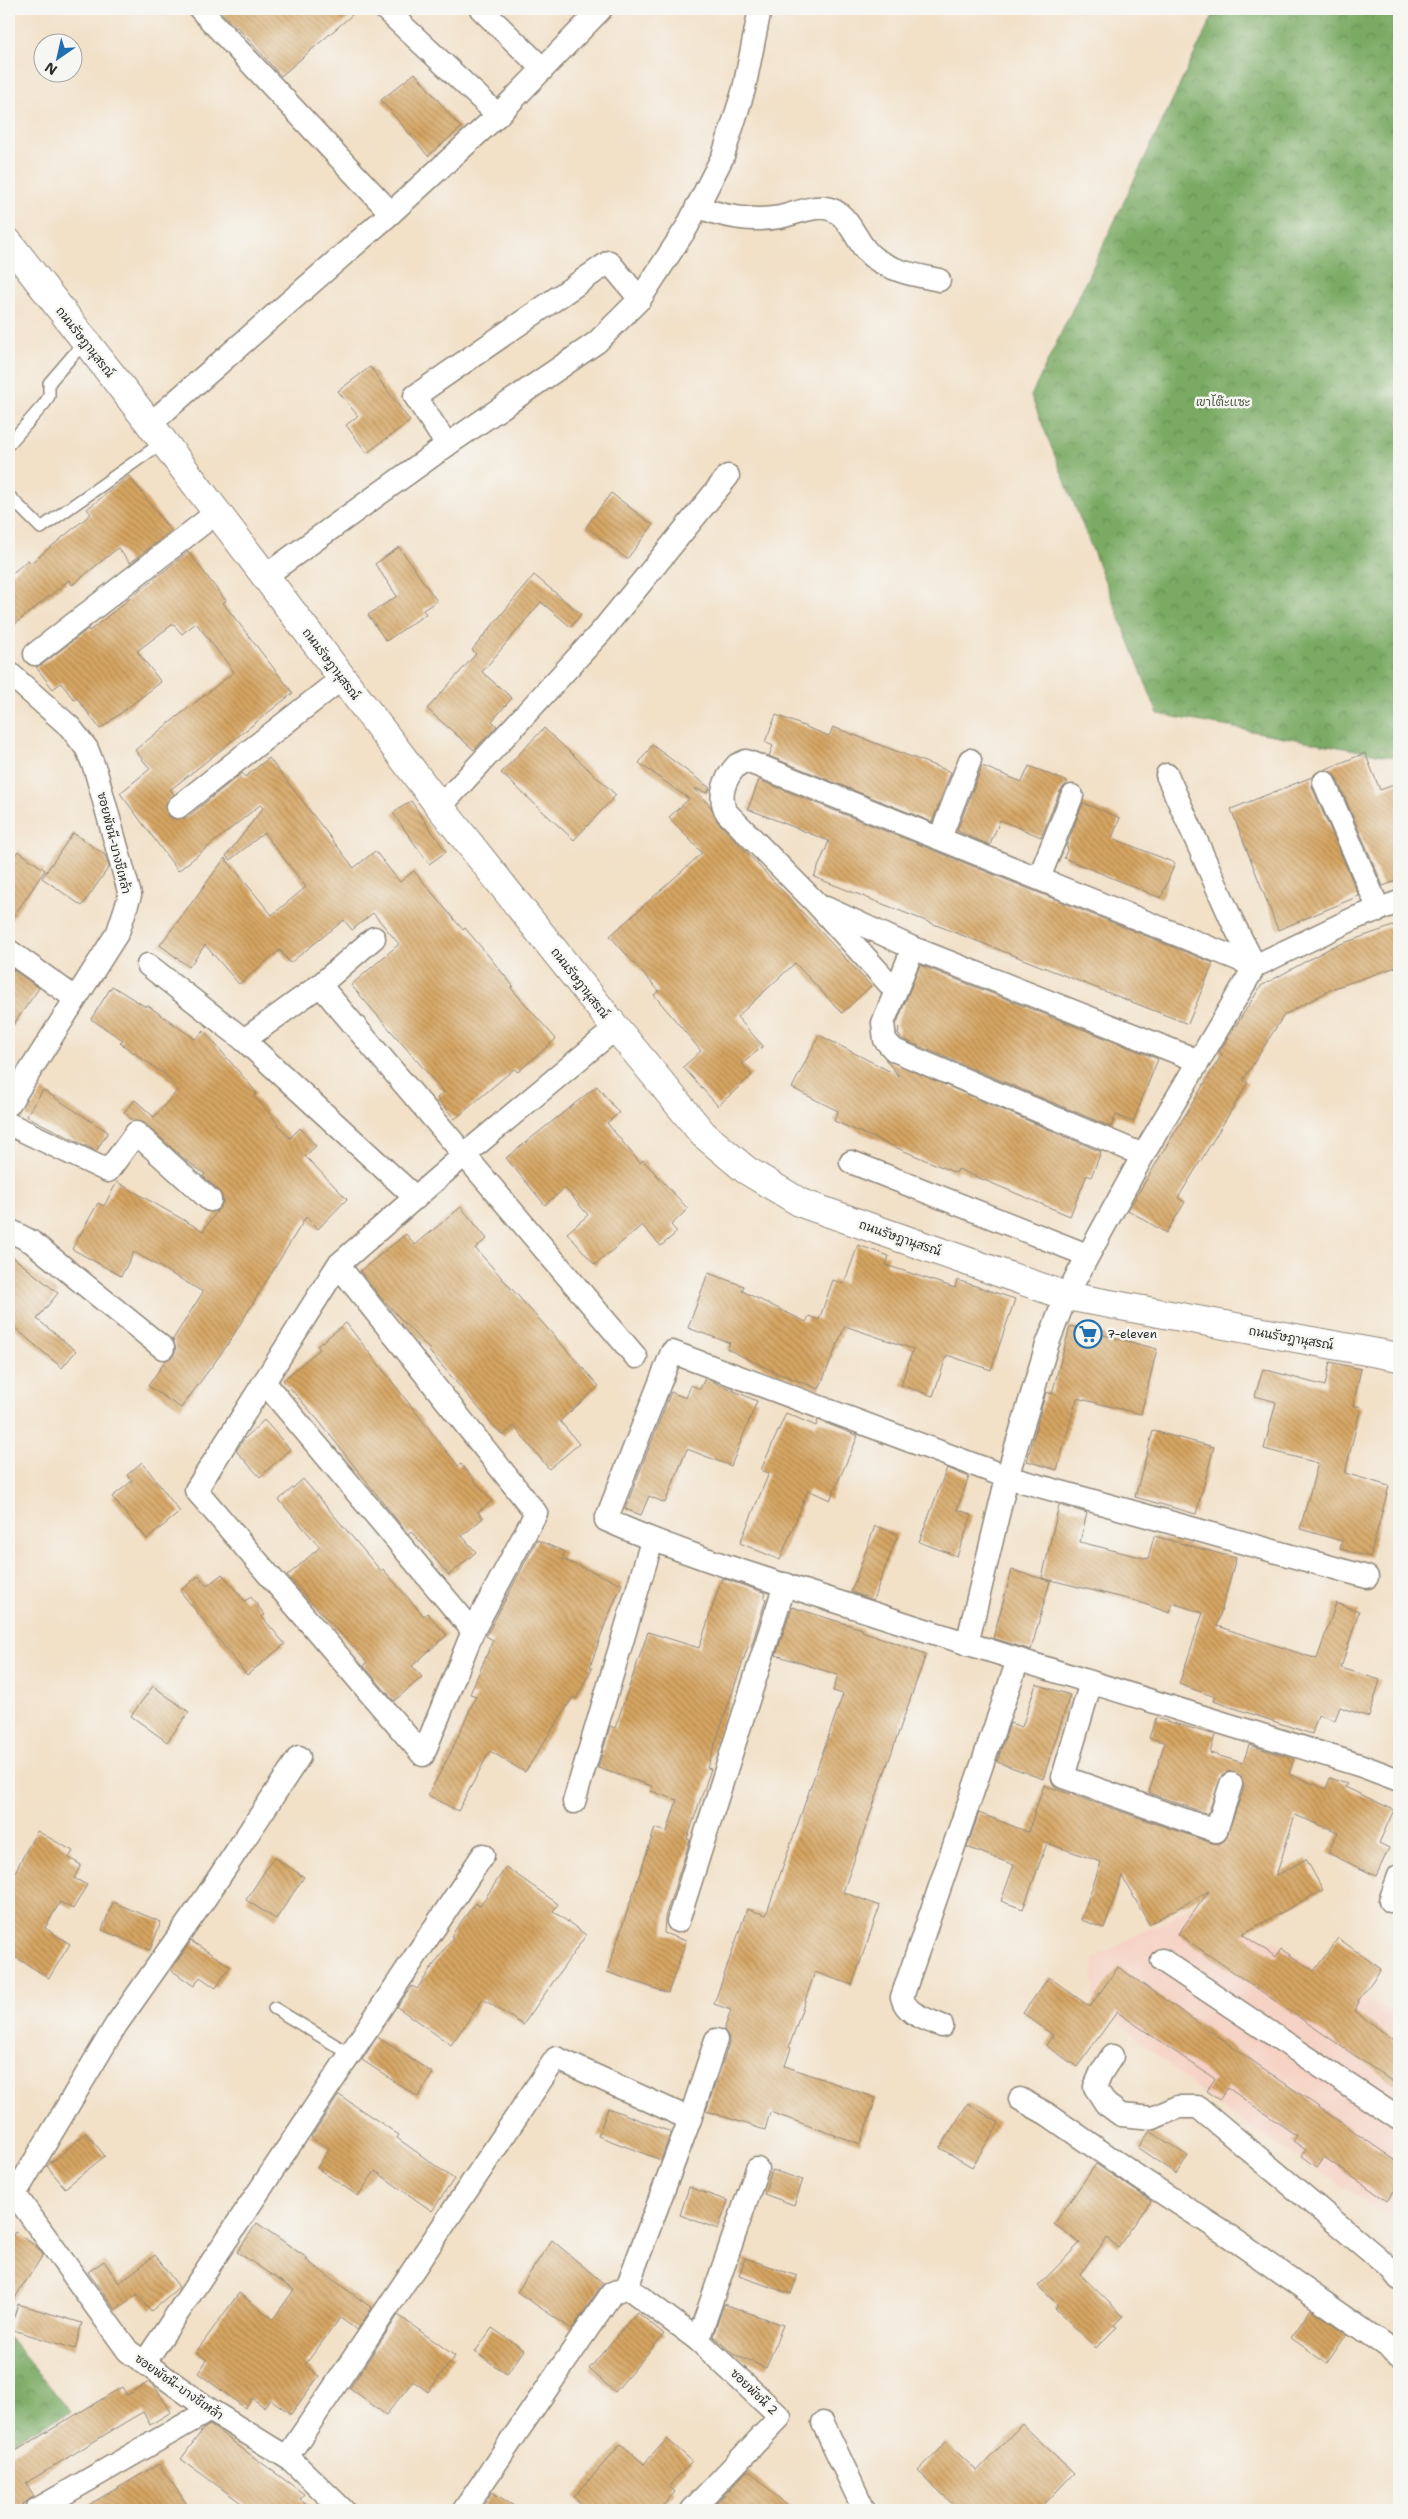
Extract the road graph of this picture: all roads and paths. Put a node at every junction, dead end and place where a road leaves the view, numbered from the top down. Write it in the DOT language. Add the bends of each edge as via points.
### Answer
graph roads {
  1 [pos="200,9"];
  2 [pos="385,9"];
  3 [pos="481,9"];
  4 [pos="601,9"];
  5 [pos="760,9"];
  6 [pos="543,69"];
  7 [pos="498,115"];
  8 [pos="697,206"];
  9 [pos="392,213"];
  10 [pos="9,243"];
  11 [pos="939,280"];
  12 [pos="640,299"];
  13 [pos="85,341"];
  14 [pos="156,433"];
  15 [pos="9,444"];
  16 [pos="447,445"];
  17 [pos="728,476"];
  18 [pos="9,496"];
  19 [pos="216,513"];
  20 [pos="265,576"];
  21 [pos="35,654"];
  22 [pos="10,675"];
  23 [pos="341,679"];
  24 [pos="970,760"];
  25 [pos="1167,775"];
  26 [pos="1324,782"];
  27 [pos="1072,796"];
  28 [pos="178,807"];
  29 [pos="440,807"];
  30 [pos="940,838"];
  31 [pos="1039,878"];
  32 [pos="816,903"];
  33 [pos="1389,906"];
  34 [pos="374,938"];
  35 [pos="913,948"];
  36 [pos="9,951"];
  37 [pos="148,965"];
  38 [pos="1255,966"];
  39 [pos="320,985"];
  40 [pos="896,990"];
  41 [pos="75,998"];
  42 [pos="616,1028"];
  43 [pos="244,1040"];
  44 [pos="1198,1061"];
  45 [pos="9,1104"];
  46 [pos="9,1124"];
  47 [pos="1143,1155"];
  48 [pos="463,1156"];
  49 [pos="851,1162"];
  50 [pos="416,1198"];
  51 [pos="210,1200"];
  52 [pos="9,1230"];
  53 [pos="1087,1255"];
  54 [pos="338,1265"];
  55 [pos="1066,1296"];
  56 [pos="163,1348"];
  57 [pos="636,1357"];
  58 [pos="1399,1357"];
  59 [pos="264,1382"];
  60 [pos="1007,1477"];
  61 [pos="652,1540"];
  62 [pos="1367,1577"];
  63 [pos="785,1584"];
  64 [pos="474,1630"];
  65 [pos="966,1644"];
  66 [pos="1018,1660"];
  67 [pos="1091,1682"];
  68 [pos="299,1757"];
  69 [pos="1399,1780"];
  70 [pos="1231,1784"];
  71 [pos="574,1802"];
  72 [pos="483,1856"];
  73 [pos="1399,1876"];
  74 [pos="1390,1901"];
  75 [pos="678,1921"];
  76 [pos="1162,1960"];
  77 [pos="274,2008"];
  78 [pos="942,2026"];
  79 [pos="716,2040"];
  80 [pos="350,2054"];
  81 [pos="1112,2056"];
  82 [pos="1020,2099"];
  83 [pos="690,2119"];
  84 [pos="1399,2119"];
  85 [pos="757,2169"];
  86 [pos="12,2190"];
  87 [pos="1399,2279"];
  88 [pos="627,2287"];
  89 [pos="698,2340"];
  90 [pos="1399,2355"];
  91 [pos="144,2362"];
  92 [pos="210,2410"];
  93 [pos="823,2423"];
  94 [pos="287,2457"];
  95 [pos="36,2510"];
  96 [pos="343,2510"];
  97 [pos="464,2510"];
  98 [pos="692,2510"];
  99 [pos="864,2510"];
  1 -- 9 [label="street"];
  2 -- 7 [label="street"];
  3 -- 6 [label="street"];
  4 -- 6 [label="street"];
  5 -- 8 [label="street" via="744,89 723,156"];
  6 -- 7 [label="street"];
  7 -- 9 [label="street"];
  8 -- 11 [label="street" via="714,213 747,218 778,217 825,208 838,212 849,223 858,241 874,258 895,271"];
  8 -- 12 [label="street" via="687,228"];
  9 -- 14 [label="street"];
  10 -- 13 [label="street, ถนนรัษฎานุสรณ์"];
  12 -- 16 [label="street" via="597,342"];
  12 -- 16 [label="street" via="609,262 415,396"];
  13 -- 14 [label="street, ถนนรัษฎานุสรณ์"];
  13 -- 15 [label="lane" via="48,383 49,396 45,403"];
  14 -- 18 [label="lane" via="42,528"];
  14 -- 19 [label="street, ถนนรัษฎานุสรณ์"];
  16 -- 20 [label="street"];
  17 -- 29 [label="street" via="601,632"];
  19 -- 20 [label="street, ถนนรัษฎานุสรณ์"];
  19 -- 21 [label="street"];
  20 -- 23 [label="street, ถนนรัษฎานุสรณ์"];
  22 -- 41 [label="street, ซอยพัชนี-บางชีเหล้า" via="70,727 87,750 130,894 118,932"];
  23 -- 28 [label="street"];
  23 -- 29 [label="street, ถนนรัษฎานุสรณ์"];
  24 -- 30 [label="street"];
  25 -- 38 [label="street"];
  26 -- 33 [label="street"];
  27 -- 31 [label="street"];
  29 -- 42 [label="street, ถนนรัษฎานุสรณ์"];
  30 -- 31 [label="street"];
  30 -- 32 [label="street" via="746,761 738,765 721,795 722,803"];
  31 -- 38 [label="street"];
  32 -- 35 [label="street"];
  32 -- 40 [label="street"];
  33 -- 38 [label="street" via="1355,918"];
  34 -- 39 [label="street"];
  35 -- 40 [label="street"];
  35 -- 44 [label="street"];
  36 -- 41 [label="street"];
  37 -- 43 [label="street"];
  38 -- 44 [label="street"];
  39 -- 43 [label="street"];
  39 -- 48 [label="street"];
  40 -- 47 [label="street" via="882,1032 894,1050"];
  41 -- 45 [label="street, ซอยพัชนี-บางชีเหล้า"];
  42 -- 48 [label="street"];
  42 -- 55 [label="street, ถนนรัษฎานุสรณ์" via="703,1134 746,1170 801,1203"];
  43 -- 50 [label="street"];
  44 -- 47 [label="street"];
  46 -- 51 [label="street" via="108,1171 136,1133"];
  47 -- 53 [label="street"];
  48 -- 50 [label="street"];
  48 -- 57 [label="street"];
  49 -- 53 [label="street"];
  50 -- 54 [label="street"];
  52 -- 56 [label="street" via="32,1242"];
  53 -- 55 [label="street"];
  54 -- 59 [label="street"];
  54 -- 64 [label="street" via="536,1513"];
  55 -- 58 [label="street, ถนนรัษฎานุสรณ์"];
  55 -- 60 [label="street" via="1047,1345"];
  59 -- 64 [label="street"];
  59 -- 64 [label="street" via="196,1490 423,1755"];
  60 -- 61 [label="street" via="672,1352 606,1520"];
  60 -- 62 [label="street"];
  60 -- 65 [label="street"];
  61 -- 63 [label="street"];
  61 -- 71 [label="street"];
  63 -- 65 [label="street"];
  63 -- 75 [label="street"];
  65 -- 66 [label="street"];
  66 -- 67 [label="street"];
  66 -- 78 [label="street" via="902,1996 904,2005 912,2012"];
  67 -- 69 [label="street"];
  67 -- 70 [label="street" via="1063,1777 1216,1831"];
  68 -- 86 [label="street" via="116,2025"];
  72 -- 80 [label="street"];
  73 -- 74 [label="street"];
  76 -- 84 [label="street"];
  77 -- 80 [label="lane"];
  79 -- 83 [label="street"];
  80 -- 91 [label="street"];
  81 -- 87 [label="street" via="1095,2087 1106,2104 1121,2115 1153,2118 1178,2107 1198,2107"];
  82 -- 90 [label="street" via="1229,2236"];
  83 -- 88 [label="street"];
  83 -- 94 [label="street" via="556,2058"];
  85 -- 89 [label="street"];
  86 -- 91 [label="street, ซอยพัชนี-บางชีเหล้า" via="128,2351"];
  88 -- 89 [label="street, ซอยพัชนี 2"];
  88 -- 97 [label="street" via="612,2293"];
  89 -- 98 [label="street, ซอยพัชนี 2" via="780,2417"];
  91 -- 92 [label="street, ซอยพัชนี-บางชีเหล้า"];
  92 -- 94 [label="street, ซอยพัชนี-บางชีเหล้า"];
  92 -- 95 [label="street"];
  93 -- 99 [label="street"];
  94 -- 96 [label="street, ซอยพัชนี-บางชีเหล้า"];
}
